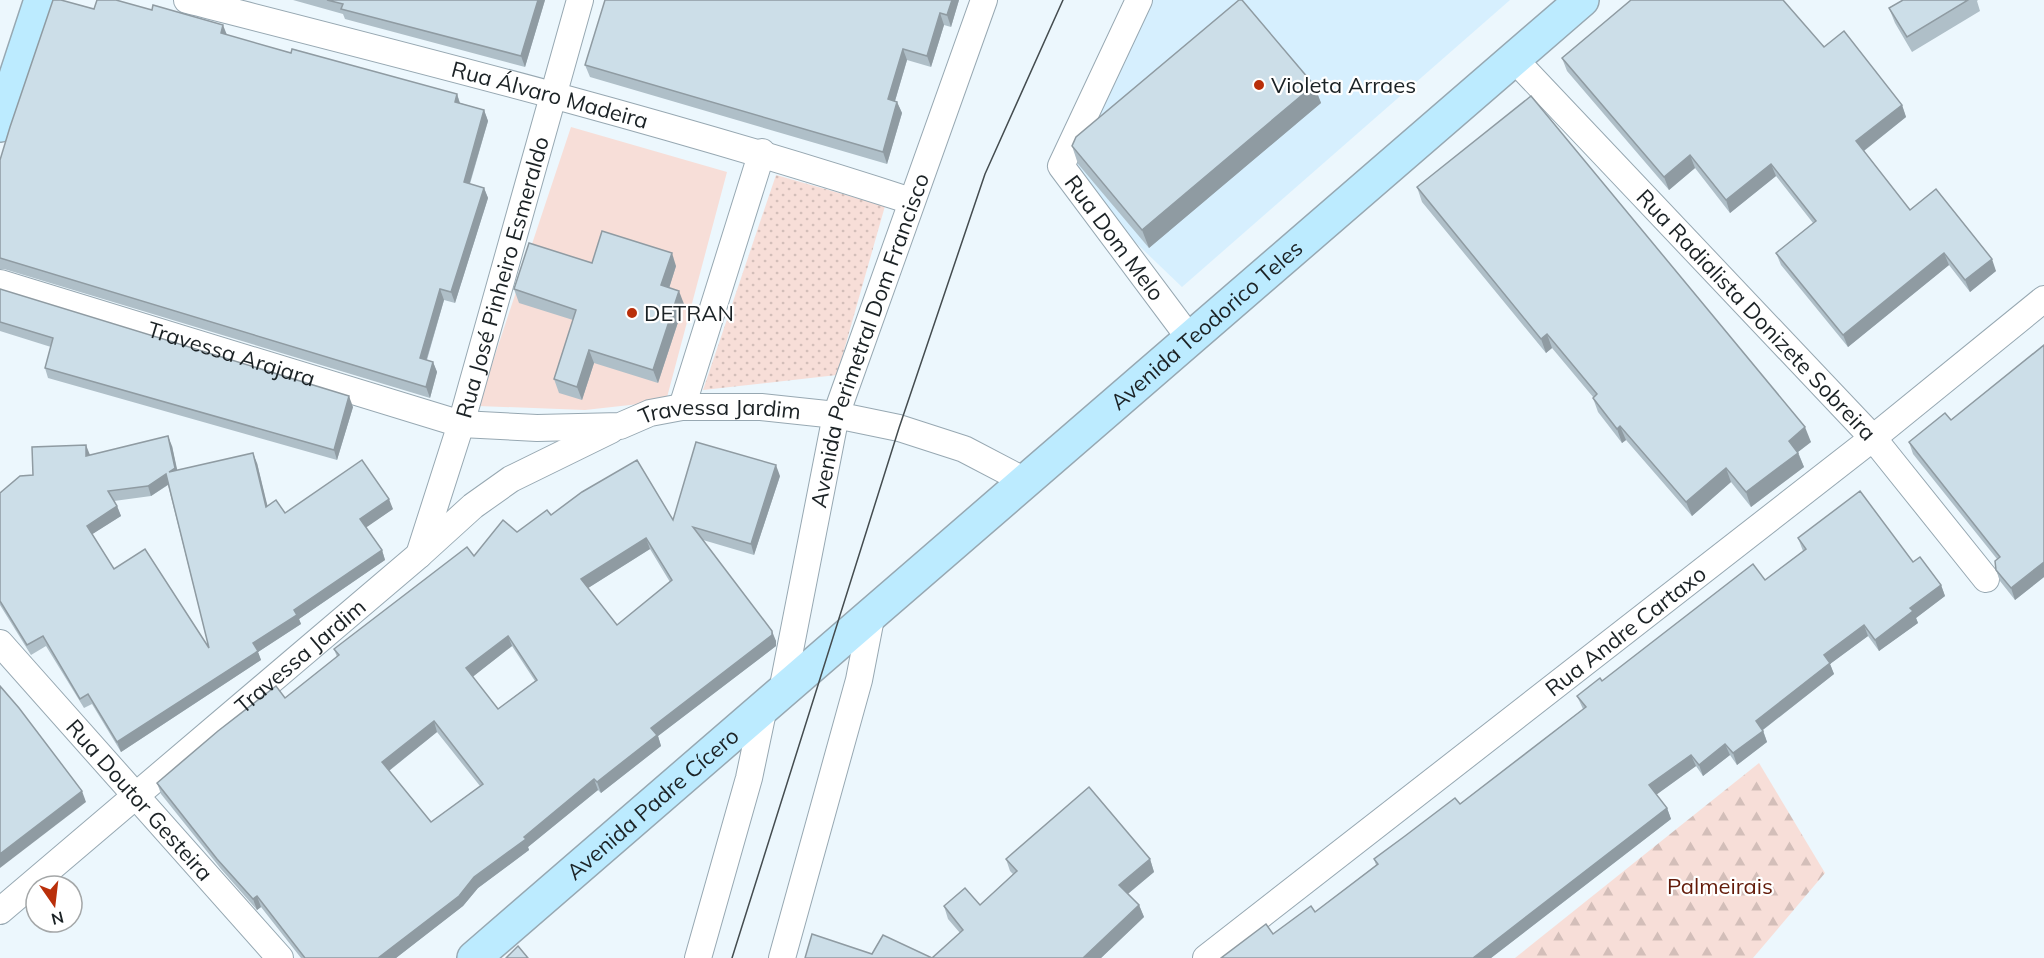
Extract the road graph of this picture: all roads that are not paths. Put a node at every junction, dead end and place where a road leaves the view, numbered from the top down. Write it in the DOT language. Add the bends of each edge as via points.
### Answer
graph roads {
  1 [pos="41,0"];
  2 [pos="187,0"];
  3 [pos="580,0"];
  4 [pos="984,0"];
  5 [pos="1139,0"];
  6 [pos="1582,0"];
  7 [pos="1515,60"];
  8 [pos="552,94"];
  9 [pos="0,124"];
  10 [pos="762,152"];
  11 [pos="911,201"];
  12 [pos="0,283"];
  13 [pos="2044,299"];
  14 [pos="1191,340"];
  15 [pos="682,407"];
  16 [pos="836,415"];
  17 [pos="461,424"];
  18 [pos="620,426"];
  19 [pos="1873,438"];
  20 [pos="1026,482"];
  21 [pos="419,555"];
  22 [pos="1986,579"];
  23 [pos="872,613"];
  24 [pos="0,643"];
  25 [pos="829,650"];
  26 [pos="773,699"];
  27 [pos="136,798"];
  28 [pos="0,911"];
  29 [pos="280,958"];
  30 [pos="474,958"];
  31 [pos="699,958"];
  32 [pos="782,958"];
  33 [pos="1206,958"];
  1 -- 9 [label="main road"];
  2 -- 8 [label="street, Rua Álvaro Madeira"];
  3 -- 8 [label="street, Rua José Pinheiro Esmeraldo"];
  4 -- 11 [label="street, Avenida Perimetral Dom Francisco"];
  5 -- 14 [label="street, Rua Dom Melo" via="1061,166"];
  6 -- 7 [label="main road, Avenida Teodorico Teles"];
  7 -- 14 [label="main road, Avenida Teodorico Teles"];
  7 -- 19 [label="street, Rua Radialista Donizete Sobreira"];
  8 -- 10 [label="street, Rua Álvaro Madeira"];
  8 -- 17 [label="street, Rua José Pinheiro Esmeraldo"];
  10 -- 11 [label="street, Rua Álvaro Madeira"];
  10 -- 15 [label="street"];
  11 -- 16 [label="street, Avenida Perimetral Dom Francisco"];
  12 -- 17 [label="street, Travessa Arajara"];
  13 -- 19 [label="street, Rua Andre Cartaxo"];
  14 -- 20 [label="main road, Avenida Teodorico Teles"];
  15 -- 16 [label="street, Travessa Jardim" via="762,407"];
  15 -- 18 [label="street, Travessa Jardim" via="650,413"];
  16 -- 20 [label="street, Travessa Jardim" via="899,428 964,449"];
  16 -- 26 [label="street, Avenida Perimetral Dom Francisco"];
  17 -- 18 [label="street, Travessa Jardim" via="537,428"];
  17 -- 21 [label="street, Rua José Pinheiro Esmeraldo"];
  18 -- 21 [label="street, Travessa Jardim" via="511,479 473,506"];
  19 -- 22 [label="street, Rua Radialista Donizete Sobreira"];
  19 -- 33 [label="street, Rua Andre Cartaxo"];
  20 -- 23 [label="main road, Avenida Teodorico Teles"];
  21 -- 27 [label="street, Travessa Jardim"];
  23 -- 25 [label="main road, Avenida Teodorico Teles"];
  23 -- 32 [label="street" via="859,680"];
  24 -- 27 [label="street, Rua Doutor Gesteira"];
  25 -- 26 [label="main road, Avenida Padre Cícero"];
  26 -- 30 [label="main road, Avenida Padre Cícero"];
  26 -- 31 [label="street, Avenida Perimetral Dom Francisco"];
  27 -- 28 [label="street, Travessa Jardim"];
  27 -- 29 [label="street, Rua Doutor Gesteira"];
}
